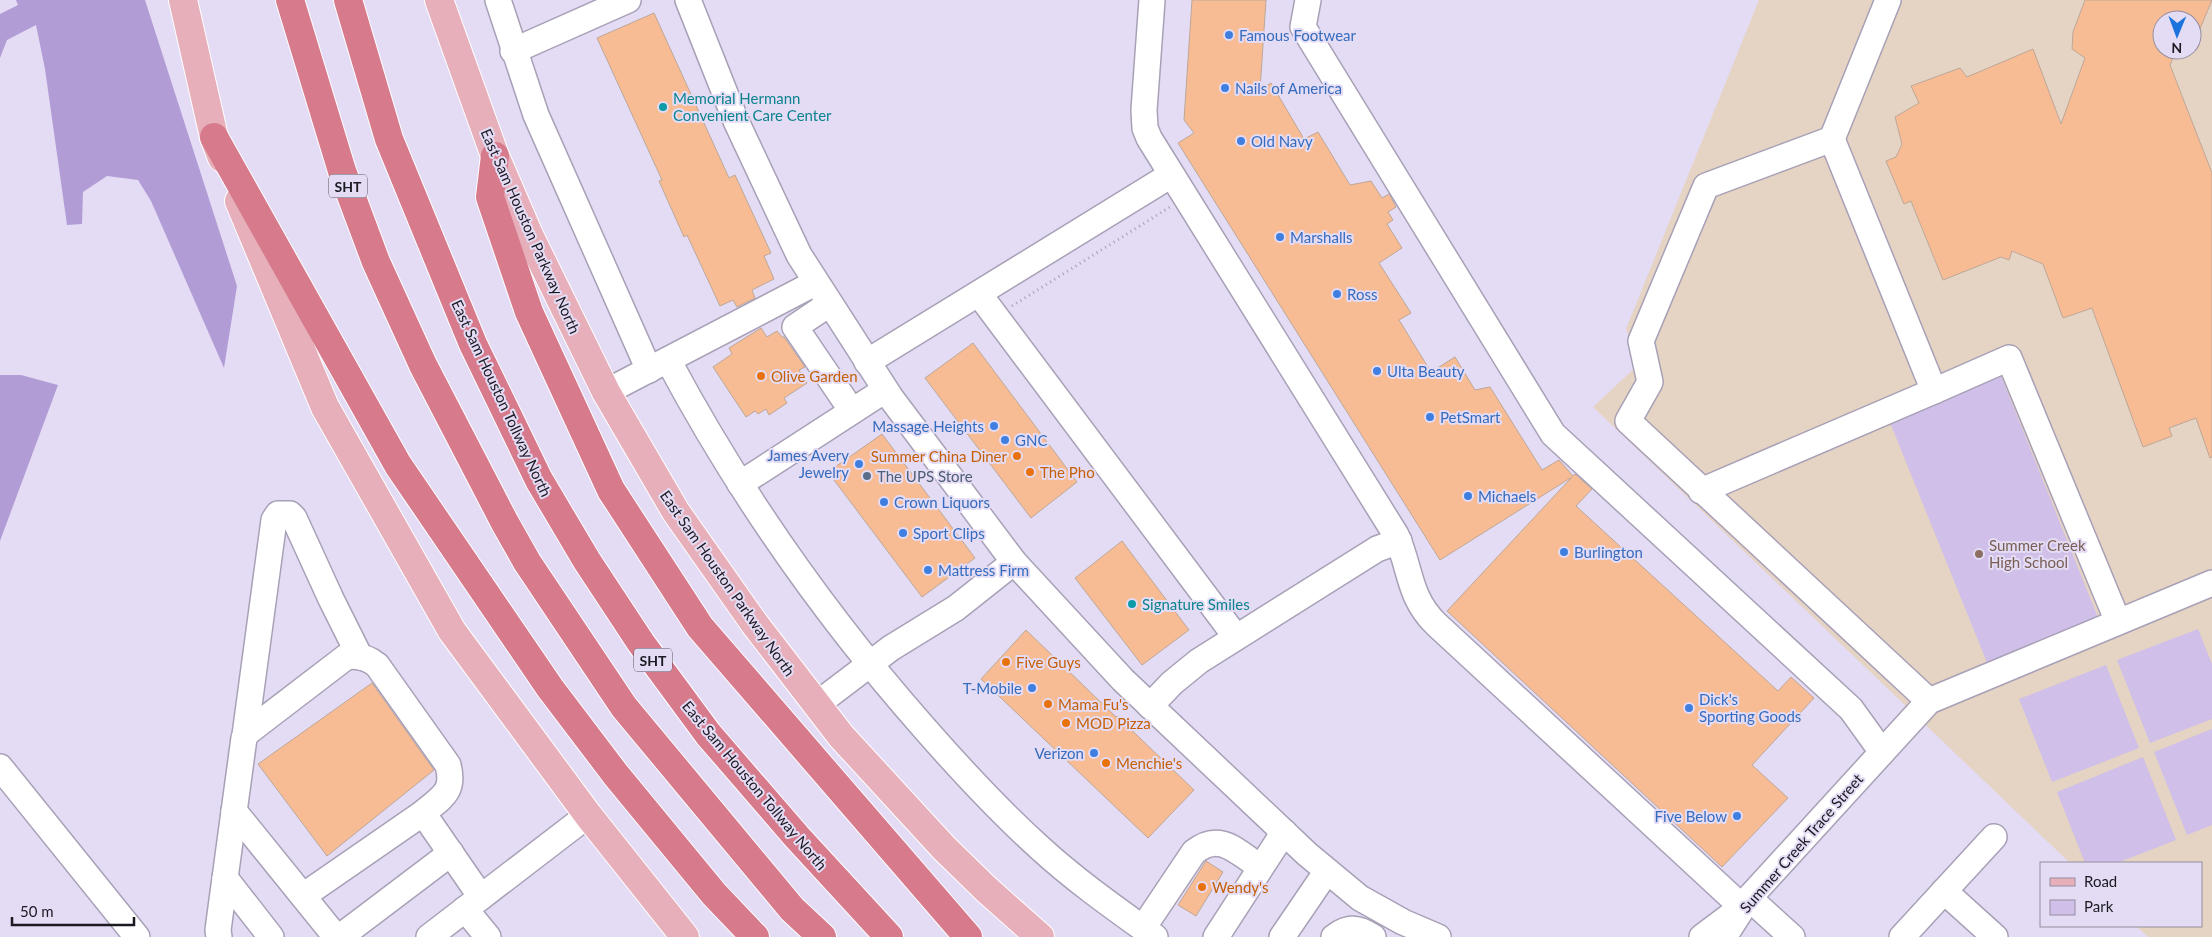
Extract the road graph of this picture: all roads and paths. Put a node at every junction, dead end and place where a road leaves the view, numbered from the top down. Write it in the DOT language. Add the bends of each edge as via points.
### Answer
graph roads {
  1 [pos="183,0"];
  2 [pos="290,0"];
  3 [pos="348,0"];
  4 [pos="439,0"];
  5 [pos="498,0"];
  6 [pos="628,0"];
  7 [pos="688,0"];
  8 [pos="1152,0"];
  9 [pos="1308,0"];
  10 [pos="1888,0"];
  11 [pos="513,50"];
  12 [pos="214,137"];
  13 [pos="1832,139"];
  14 [pos="495,156"];
  15 [pos="1171,175"];
  16 [pos="1186,198"];
  17 [pos="815,283"];
  18 [pos="979,294"];
  19 [pos="829,304"];
  20 [pos="996,318"];
  21 [pos="867,362"];
  22 [pos="659,365"];
  23 [pos="885,390"];
  24 [pos="1934,391"];
  25 [pos="606,392"];
  26 [pos="852,411"];
  27 [pos="740,484"];
  28 [pos="1701,491"];
  29 [pos="1399,541"];
  30 [pos="1014,562"];
  31 [pos="2212,583"];
  32 [pos="2118,622"];
  33 [pos="1236,637"];
  34 [pos="360,657"];
  35 [pos="870,664"];
  36 [pos="1929,701"];
  37 [pos="816,705"];
  38 [pos="1150,706"];
  39 [pos="245,735"];
  40 [pos="1882,752"];
  41 [pos="0,768"];
  42 [pos="234,811"];
  43 [pos="423,813"];
  44 [pos="588,815"];
  45 [pos="1284,832"];
  46 [pos="1994,836"];
  47 [pos="451,853"];
  48 [pos="1260,867"];
  49 [pos="1327,871"];
  50 [pos="225,878"];
  51 [pos="1944,891"];
  52 [pos="303,896"];
  53 [pos="473,903"];
  54 [pos="1746,903"];
  55 [pos="1030,928"];
  56 [pos="1149,932"];
  57 [pos="1423,934"];
  58 [pos="1907,935"];
  59 [pos="136,937"];
  60 [pos="219,937"];
  61 [pos="271,937"];
  62 [pos="338,937"];
  63 [pos="429,937"];
  64 [pos="488,937"];
  65 [pos="685,937"];
  66 [pos="756,937"];
  67 [pos="822,937"];
  68 [pos="889,937"];
  69 [pos="968,937"];
  70 [pos="1048,937"];
  71 [pos="1216,937"];
  72 [pos="1282,937"];
  73 [pos="1334,937"];
  74 [pos="1373,937"];
  75 [pos="1702,937"];
  76 [pos="1724,937"];
  77 [pos="1792,937"];
  78 [pos="1995,937"];
  1 -- 12 [label="main road"];
  2 -- 67 [label="highway, SHT" via="345,179 376,262 423,365 527,562 624,707 792,908"];
  3 -- 68 [label="highway, East Sam Houston Tollway North / SHT" via="389,139 473,344 538,480 641,643 708,734"];
  4 -- 14 [label="main road, East Sam Houston Parkway North"];
  5 -- 11 [label="street"];
  6 -- 11 [label="street"];
  7 -- 17 [label="street" via="712,65 768,193"];
  8 -- 15 [label="street" via="1144,120 1149,138"];
  9 -- 40 [label="street" via="1303,27 1552,434 1851,709"];
  10 -- 13 [label="street"];
  11 -- 22 [label="street" via="549,145"];
  12 -- 44 [label="main road" via="325,407 452,631"];
  12 -- 66 [label="highway" via="398,466 550,688 616,775 714,894"];
  13 -- 24 [label="street"];
  13 -- 28 [label="street" via="1706,186 1641,341 1650,382 1628,421"];
  14 -- 25 [label="main road, East Sam Houston Parkway North"];
  14 -- 69 [label="highway" via="490,197 529,312 611,490 700,627"];
  15 -- 16 [label="street"];
  15 -- 18 [label="street"];
  16 -- 20 [label="path"];
  16 -- 29 [label="street"];
  17 -- 19 [label="street"];
  17 -- 22 [label="street"];
  18 -- 20 [label="street"];
  18 -- 21 [label="street"];
  19 -- 21 [label="street"];
  19 -- 26 [label="street" via="795,327"];
  20 -- 33 [label="street"];
  21 -- 23 [label="street"];
  22 -- 25 [label="street"];
  22 -- 27 [label="street" via="702,423"];
  23 -- 26 [label="street"];
  23 -- 30 [label="street"];
  24 -- 28 [label="street"];
  24 -- 32 [label="street" via="2009,358"];
  25 -- 37 [label="main road, East Sam Houston Parkway North" via="676,512"];
  26 -- 27 [label="street"];
  27 -- 35 [label="street" via="808,583"];
  28 -- 36 [label="street"];
  29 -- 33 [label="street" via="1377,549"];
  29 -- 54 [label="street" via="1414,594 1426,614"];
  30 -- 35 [label="street" via="956,608"];
  30 -- 38 [label="street"];
  31 -- 32 [label="street"];
  32 -- 36 [label="street"];
  33 -- 38 [label="street" via="1184,673"];
  34 -- 39 [label="street" via="346,657"];
  34 -- 39 [label="street" via="294,518 290,514 278,514 274,520"];
  34 -- 43 [label="street" via="377,665 448,765 448,790"];
  35 -- 37 [label="street"];
  35 -- 56 [label="street" via="961,768 1021,830 1084,885"];
  36 -- 40 [label="street, Summer Creek Trace Street"];
  37 -- 55 [label="main road, East Sam Houston Parkway North" via="944,848"];
  38 -- 45 [label="street"];
  39 -- 42 [label="street"];
  40 -- 54 [label="street, Summer Creek Trace Street"];
  41 -- 59 [label="street"];
  42 -- 50 [label="street"];
  42 -- 52 [label="street"];
  43 -- 47 [label="street"];
  43 -- 52 [label="street"];
  44 -- 53 [label="street"];
  44 -- 65 [label="main road"];
  45 -- 48 [label="street"];
  45 -- 49 [label="street"];
  46 -- 51 [label="street"];
  47 -- 53 [label="street"];
  47 -- 62 [label="street"];
  48 -- 56 [label="street" via="1222,843 1203,844 1194,852"];
  48 -- 71 [label="street"];
  49 -- 57 [label="street" via="1377,908"];
  49 -- 72 [label="street"];
  50 -- 60 [label="street"];
  50 -- 61 [label="street"];
  51 -- 58 [label="street"];
  51 -- 78 [label="street"];
  52 -- 62 [label="street"];
  53 -- 63 [label="street"];
  53 -- 64 [label="street"];
  54 -- 75 [label="street"];
  54 -- 76 [label="street, Summer Creek Trace Street"];
  54 -- 77 [label="street"];
  55 -- 70 [label="main road, East Sam Houston Parkway North"];
  73 -- 74 [label="street" via="1352,928 1361,929"];
}
